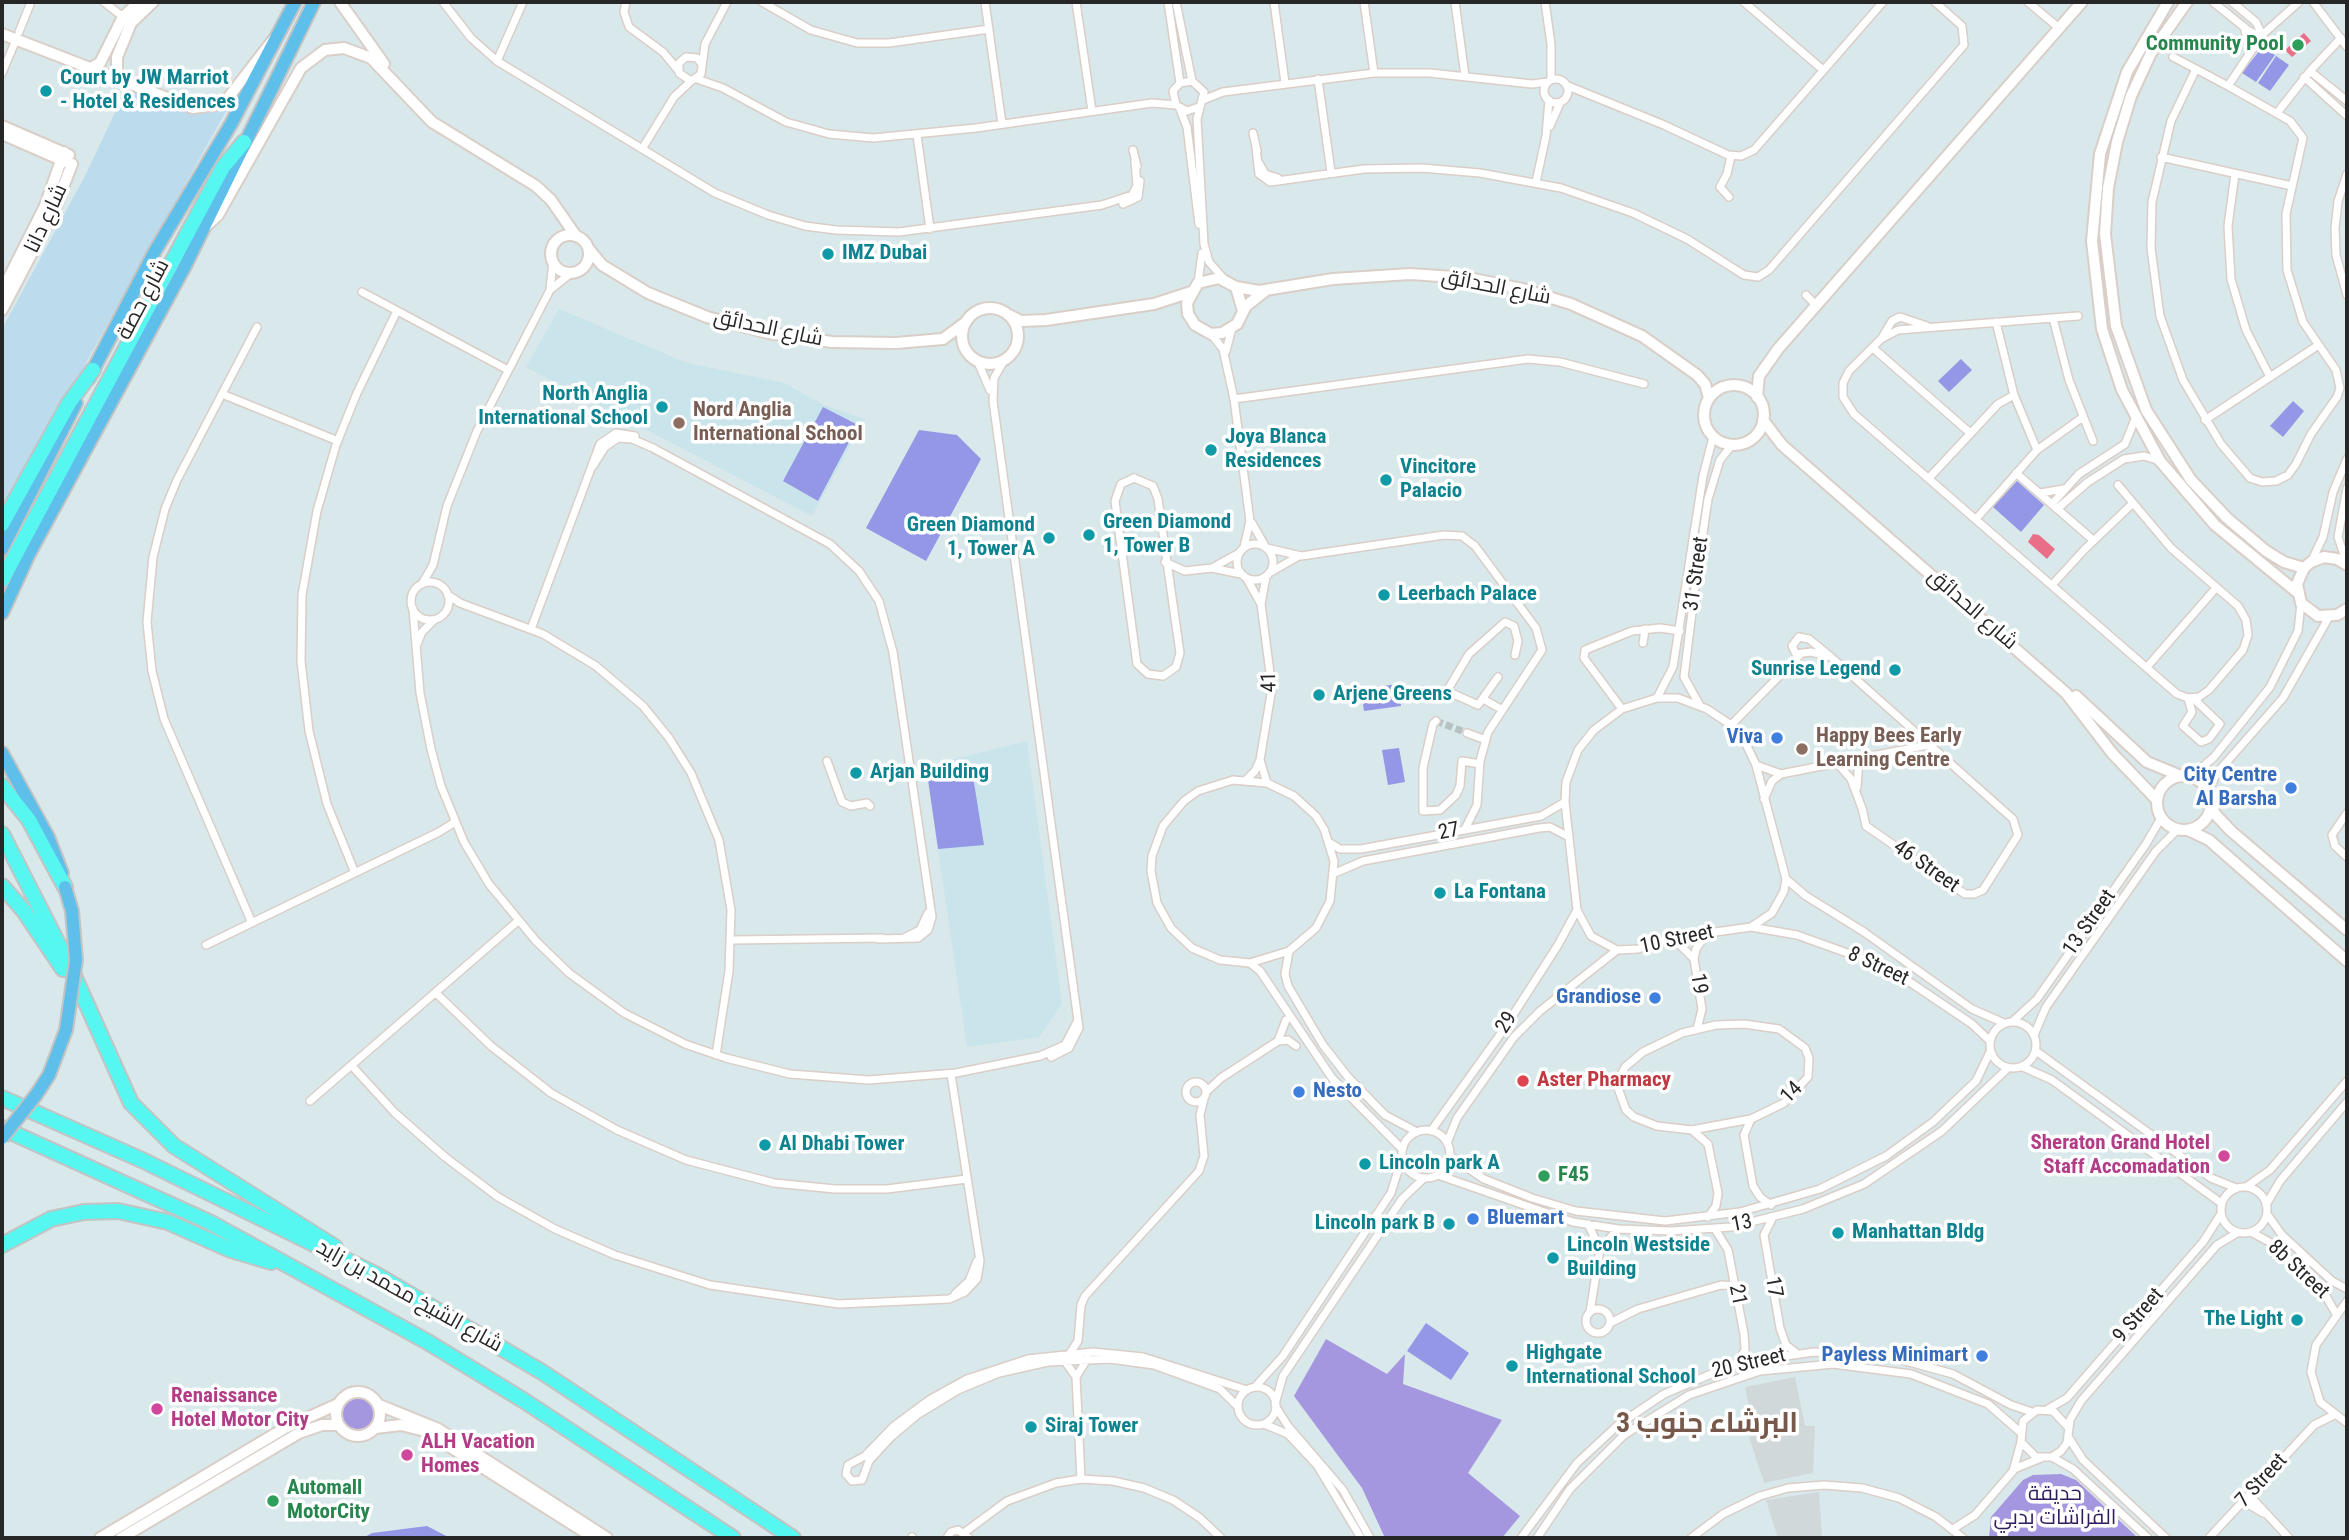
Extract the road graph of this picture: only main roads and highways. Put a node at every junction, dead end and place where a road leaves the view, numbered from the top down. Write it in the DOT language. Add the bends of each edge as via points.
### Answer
graph roads {
  1 [pos="295,2"];
  2 [pos="314,2"];
  3 [pos="244,142"];
  4 [pos="93,370"];
  5 [pos="2,524"];
  6 [pos="2,550"];
  7 [pos="2,580"];
  8 [pos="2,613"];
  9 [pos="2,753"];
  10 [pos="2,786"];
  11 [pos="2,834"];
  12 [pos="2,886"];
  13 [pos="65,887"];
  14 [pos="85,1002"];
  15 [pos="2,1098"];
  16 [pos="2,1128"];
  17 [pos="2,1138"];
  18 [pos="2,1245"];
  19 [pos="300,1270"];
  20 [pos="377,1275"];
  21 [pos="733,1538"];
  22 [pos="793,1538"];
  1 -- 4 [label="main road, شارع حصة"];
  2 -- 3 [label="main road, شارع حصة"];
  3 -- 7 [label="highway" via="223,167"];
  3 -- 8 [label="main road, شارع حصة"];
  4 -- 5 [label="highway" via="69,403"];
  4 -- 6 [label="main road, شارع حصة"];
  9 -- 13 [label="main road" via="54,849"];
  10 -- 13 [label="highway" via="29,820"];
  11 -- 14 [label="highway"];
  12 -- 14 [label="highway"];
  13 -- 17 [label="main road, bridge" via="76,960 66,1031 49,1075"];
  14 -- 20 [label="highway" via="121,1086 163,1136"];
  15 -- 20 [label="highway, شارع الشيخ محمد بن زايد" via="154,1165"];
  16 -- 19 [label="highway, شارع الشيخ محمد بن زايد" via="131,1185"];
  18 -- 19 [label="highway" via="51,1219 118,1211 168,1222 237,1252"];
  19 -- 21 [label="highway, شارع الشيخ محمد بن زايد" via="523,1399"];
  20 -- 22 [label="highway, شارع الشيخ محمد بن زايد" via="542,1372"];
}
